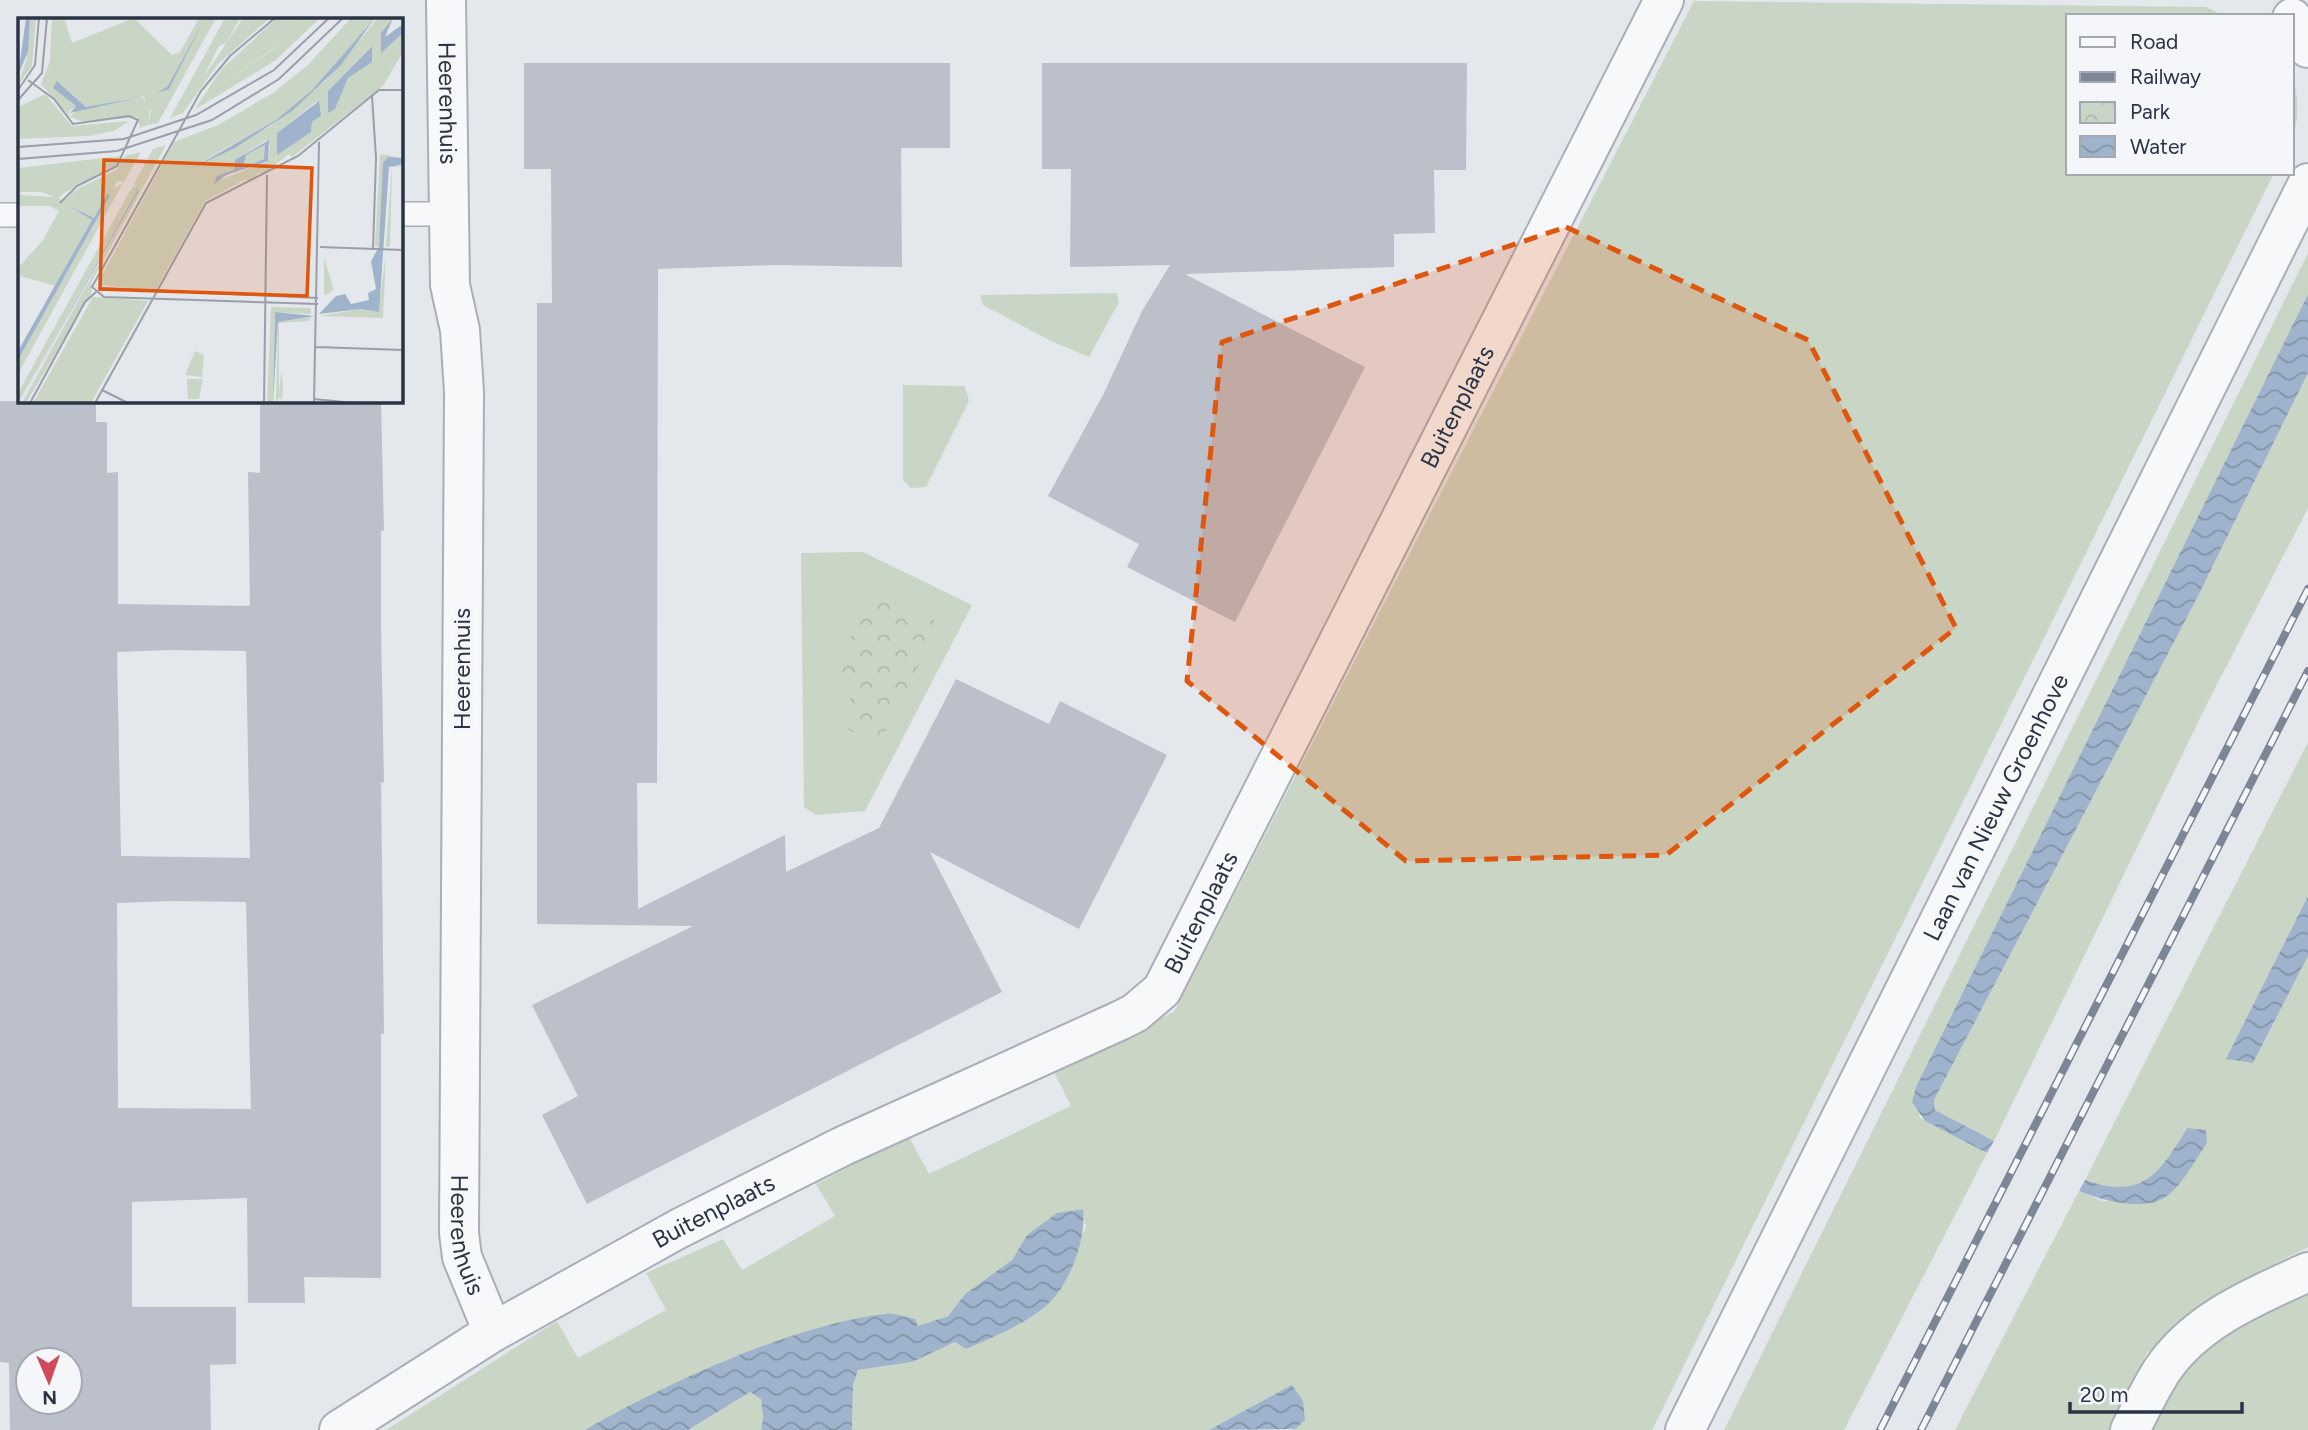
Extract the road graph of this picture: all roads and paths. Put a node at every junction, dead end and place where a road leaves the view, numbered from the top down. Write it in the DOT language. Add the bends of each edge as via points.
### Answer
graph roads {
  1 [pos="446,0"];
  2 [pos="1664,0"];
  3 [pos="2294,21"];
  4 [pos="2308,48"];
  5 [pos="2308,183"];
  6 [pos="402,214"];
  7 [pos="449,214"];
  8 [pos="0,215"];
  9 [pos="18,215"];
  10 [pos="2308,1272"];
  11 [pos="493,1332"];
  12 [pos="338,1430"];
  13 [pos="1685,1430"];
  14 [pos="2130,1430"];
  1 -- 7 [label="street, Heerenhuis"];
  2 -- 11 [label="street, Buitenplaats" via="1163,990 1119,1021 757,1188"];
  3 -- 4 [label="street"];
  5 -- 13 [label="street, Laan van Nieuw Groenhove"];
  6 -- 7 [label="lane"];
  7 -- 11 [label="street, Heerenhuis" via="450,285 460,330 464,391 459,1233 462,1257"];
  8 -- 9 [label="lane"];
  10 -- 14 [label="street" via="2249,1298 2203,1329 2162,1370"];
  11 -- 12 [label="street, Buitenplaats"];
}
